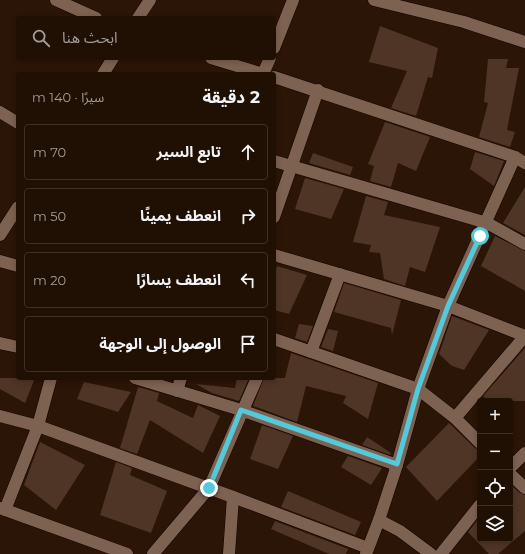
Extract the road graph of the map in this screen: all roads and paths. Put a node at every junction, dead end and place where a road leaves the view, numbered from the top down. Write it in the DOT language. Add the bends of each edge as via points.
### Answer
graph roads {
  1 [pos="56,0"];
  2 [pos="150,0"];
  3 [pos="293,0"];
  4 [pos="374,0"];
  5 [pos="92,16"];
  6 [pos="139,16"];
  7 [pos="525,42"];
  8 [pos="276,43"];
  9 [pos="112,60"];
  10 [pos="218,60"];
  11 [pos="269,60"];
  12 [pos="104,72"];
  13 [pos="256,72"];
  14 [pos="264,72"];
  15 [pos="276,78"];
  16 [pos="318,90"];
  17 [pos="0,112"];
  18 [pos="16,122"];
  19 [pos="520,160"];
  20 [pos="276,162"];
  21 [pos="291,166"];
  22 [pos="16,210"];
  23 [pos="276,211"];
  24 [pos="487,223"];
  25 [pos="0,235"];
  26 [pos="525,244"];
  27 [pos="276,256"];
  28 [pos="0,261"];
  29 [pos="16,265"];
  30 [pos="340,274"];
  31 [pos="448,306"];
  32 [pos="525,336"];
  33 [pos="276,341"];
  34 [pos="0,343"];
  35 [pos="16,347"];
  36 [pos="310,352"];
  37 [pos="51,380"];
  38 [pos="141,380"];
  39 [pos="180,380"];
  40 [pos="255,380"];
  41 [pos="418,389"];
  42 [pos="177,391"];
  43 [pos="241,410"];
  44 [pos="0,416"];
  45 [pos="455,418"];
  46 [pos="38,426"];
  47 [pos="477,440"];
  48 [pos="525,453"];
  49 [pos="397,464"];
  50 [pos="513,465"];
  51 [pos="513,477"];
  52 [pos="209,488"];
  53 [pos="525,488"];
  54 [pos="233,497"];
  55 [pos="479,506"];
  56 [pos="3,509"];
  57 [pos="379,520"];
  58 [pos="367,551"];
  59 [pos="128,554"];
  60 [pos="153,554"];
  61 [pos="229,554"];
  62 [pos="431,554"];
  63 [pos="441,554"];
  1 -- 5 [label="street"];
  2 -- 6 [label="street"];
  3 -- 8 [label="street"];
  4 -- 7 [label="street" via="464,22"];
  9 -- 12 [label="street"];
  10 -- 13 [label="street"];
  11 -- 14 [label="street"];
  15 -- 16 [label="street"];
  16 -- 19 [label="street"];
  16 -- 21 [label="street"];
  17 -- 18 [label="street"];
  19 -- 24 [label="street"];
  20 -- 21 [label="street"];
  21 -- 23 [label="street"];
  21 -- 24 [label="street"];
  22 -- 25 [label="street"];
  24 -- 26 [label="street"];
  24 -- 31 [label="street"];
  27 -- 30 [label="street"];
  28 -- 29 [label="street"];
  30 -- 31 [label="street"];
  30 -- 36 [label="street"];
  31 -- 32 [label="street"];
  31 -- 41 [label="street"];
  32 -- 45 [label="street"];
  33 -- 36 [label="street"];
  34 -- 35 [label="street"];
  36 -- 41 [label="street"];
  37 -- 46 [label="street"];
  38 -- 42 [label="street"];
  39 -- 42 [label="street"];
  40 -- 43 [label="street"];
  41 -- 45 [label="street"];
  41 -- 49 [label="street"];
  42 -- 43 [label="street"];
  43 -- 49 [label="street"];
  43 -- 52 [label="street"];
  44 -- 46 [label="street"];
  45 -- 47 [label="street"];
  46 -- 52 [label="street"];
  46 -- 56 [label="street"];
  48 -- 50 [label="street"];
  49 -- 57 [label="street"];
  51 -- 53 [label="street"];
  52 -- 54 [label="street"];
  52 -- 60 [label="street"];
  54 -- 58 [label="street"];
  54 -- 61 [label="street"];
  55 -- 63 [label="street"];
  56 -- 59 [label="street"];
  57 -- 58 [label="street"];
  57 -- 62 [label="street" via="400,531"];
}
